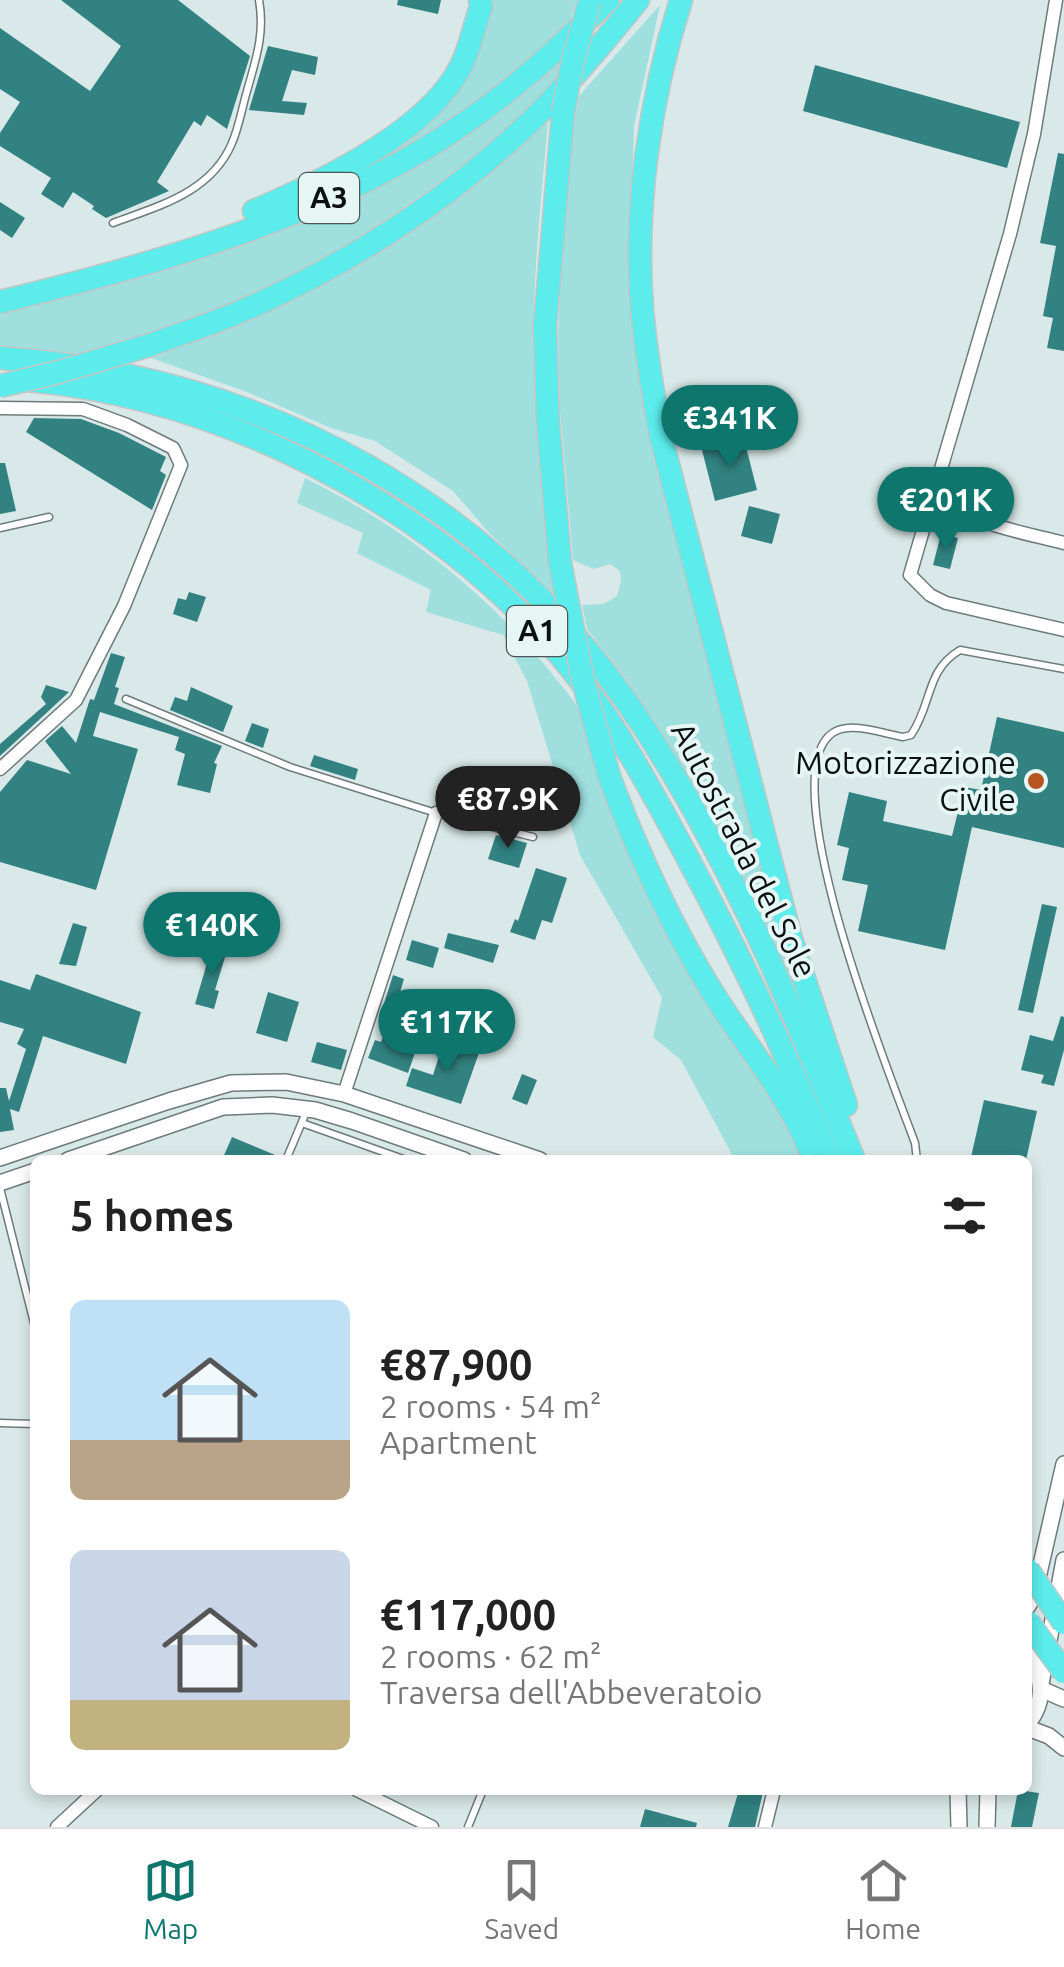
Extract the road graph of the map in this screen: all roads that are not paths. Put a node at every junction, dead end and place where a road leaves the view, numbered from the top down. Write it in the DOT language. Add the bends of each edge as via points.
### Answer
graph roads {
  1 [pos="258,0"];
  2 [pos="480,0"];
  3 [pos="590,0"];
  4 [pos="608,0"];
  5 [pos="638,0"];
  6 [pos="681,0"];
  7 [pos="1056,0"];
  8 [pos="112,223"];
  9 [pos="0,290"];
  10 [pos="0,302"];
  11 [pos="0,358"];
  12 [pos="0,382"];
  13 [pos="0,408"];
  14 [pos="933,496"];
  15 [pos="49,517"];
  16 [pos="0,528"];
  17 [pos="1064,543"];
  18 [pos="1064,630"];
  19 [pos="1064,668"];
  20 [pos="126,699"];
  21 [pos="0,770"];
  22 [pos="436,813"];
  23 [pos="532,837"];
  24 [pos="344,1094"];
  25 [pos="305,1116"];
  26 [pos="83,1155"];
  27 [pos="288,1155"];
  28 [pos="395,1155"];
  29 [pos="446,1155"];
  30 [pos="525,1155"];
  31 [pos="812,1155"];
  32 [pos="828,1155"];
  33 [pos="852,1155"];
  34 [pos="865,1155"];
  35 [pos="917,1155"];
  36 [pos="0,1158"];
  37 [pos="30,1173"];
  38 [pos="0,1186"];
  39 [pos="2,1208"];
  40 [pos="30,1309"];
  41 [pos="0,1424"];
  42 [pos="30,1424"];
  43 [pos="1064,1464"];
  44 [pos="1064,1560"];
  45 [pos="1032,1576"];
  46 [pos="1032,1599"];
  47 [pos="1064,1623"];
  48 [pos="1032,1628"];
  49 [pos="1032,1662"];
  50 [pos="1064,1672"];
  51 [pos="1041,1686"];
  52 [pos="1064,1698"];
  53 [pos="1032,1717"];
  54 [pos="1032,1727"];
  55 [pos="1064,1748"];
  56 [pos="92,1795"];
  57 [pos="367,1795"];
  58 [pos="481,1795"];
  59 [pos="773,1795"];
  60 [pos="958,1795"];
  61 [pos="988,1795"];
  62 [pos="57,1827"];
  63 [pos="432,1827"];
  64 [pos="468,1827"];
  65 [pos="764,1827"];
  66 [pos="959,1827"];
  67 [pos="987,1827"];
  1 -- 8 [label="lane" via="260,48 223,161 189,192"];
  2 -- 9 [label="highway" via="461,67 431,107 380,146 245,215"];
  3 -- 31 [label="highway, bridge" via="563,113 545,326 560,563 583,681 641,860"];
  4 -- 10 [label="highway, A3" via="467,122 333,196 221,238"];
  5 -- 12 [label="highway, A3, bridge" via="528,124 416,214 326,269 236,314 150,345"];
  6 -- 34 [label="highway" via="652,118 645,178 642,306 650,373 661,438 791,938"];
  7 -- 14 [label="street" via="1010,234"];
  11 -- 33 [label="highway, Autostrada del Sole / A1" via="114,371 261,414 390,477 502,560 555,612 644,727 747,914"];
  12 -- 32 [label="highway, Autostrada del Sole / A1" via="34,380 112,395 247,434 384,504 496,591 550,644 633,758 758,994"];
  13 -- 21 [label="street" via="83,409 173,448 181,466 124,606 76,700"];
  14 -- 17 [label="street" via="977,522"];
  14 -- 18 [label="street" via="910,575 946,603"];
  15 -- 16 [label="lane"];
  19 -- 35 [label="lane" via="960,650 942,661 911,735 833,732 816,760 816,832 850,966"];
  20 -- 22 [label="lane" via="290,767"];
  22 -- 23 [label="lane"];
  22 -- 24 [label="street"];
  24 -- 30 [label="street"];
  24 -- 36 [label="street" via="286,1082 232,1083"];
  25 -- 26 [label="street" via="272,1105 223,1108"];
  25 -- 27 [label="lane"];
  25 -- 28 [label="lane"];
  25 -- 29 [label="street"];
  37 -- 38 [label="street"];
  38 -- 39 [label="lane"];
  39 -- 40 [label="lane"];
  41 -- 42 [label="lane"];
  43 -- 46 [label="street"];
  44 -- 51 [label="street"];
  45 -- 47 [label="highway, bridge"];
  48 -- 50 [label="highway, bridge"];
  49 -- 51 [label="street"];
  51 -- 52 [label="street"];
  51 -- 53 [label="street"];
  54 -- 55 [label="street"];
  56 -- 62 [label="street"];
  57 -- 63 [label="street"];
  58 -- 64 [label="lane"];
  59 -- 65 [label="street"];
  60 -- 66 [label="street"];
  61 -- 67 [label="street"];
}
